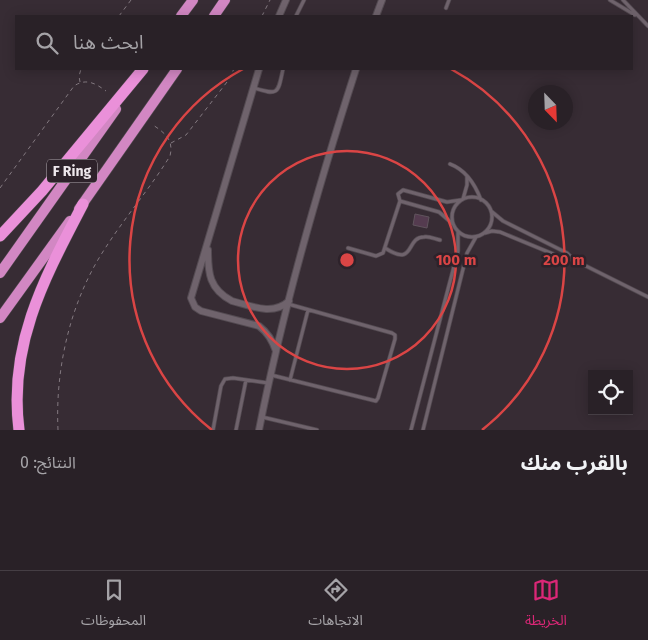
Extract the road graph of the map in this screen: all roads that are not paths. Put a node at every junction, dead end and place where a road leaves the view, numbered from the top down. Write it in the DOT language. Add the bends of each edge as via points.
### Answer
graph roads {
  1 [pos="192,0"];
  2 [pos="225,0"];
  3 [pos="286,0"];
  4 [pos="304,0"];
  5 [pos="382,0"];
  6 [pos="449,0"];
  7 [pos="610,0"];
  8 [pos="623,0"];
  9 [pos="446,8"];
  10 [pos="182,15"];
  11 [pos="215,15"];
  12 [pos="279,15"];
  13 [pos="296,15"];
  14 [pos="376,15"];
  15 [pos="640,18"];
  16 [pos="648,26"];
  17 [pos="143,70"];
  18 [pos="143,70"];
  19 [pos="176,70"];
  20 [pos="259,70"];
  21 [pos="283,70"];
  22 [pos="356,70"];
  23 [pos="253,88"];
  24 [pos="450,164"];
  25 [pos="467,175"];
  26 [pos="462,200"];
  27 [pos="481,200"];
  28 [pos="400,201"];
  29 [pos="83,204"];
  30 [pos="490,211"];
  31 [pos="453,224"];
  32 [pos="458,232"];
  33 [pos="484,232"];
  34 [pos="0,236"];
  35 [pos="476,237"];
  36 [pos="440,240"];
  37 [pos="208,246"];
  38 [pos="348,248"];
  39 [pos="386,248"];
  40 [pos="574,260"];
  41 [pos="0,272"];
  42 [pos="648,297"];
  43 [pos="288,302"];
  44 [pos="308,310"];
  45 [pos="0,318"];
  46 [pos="276,352"];
  47 [pos="271,375"];
  48 [pos="246,380"];
  49 [pos="290,380"];
  50 [pos="268,383"];
  51 [pos="262,416"];
  52 [pos="296,425"];
  53 [pos="19,430"];
  54 [pos="212,430"];
  55 [pos="236,430"];
  56 [pos="259,430"];
  57 [pos="294,430"];
  58 [pos="317,430"];
  59 [pos="411,430"];
  60 [pos="423,430"];
  1 -- 10 [label="highway"];
  2 -- 11 [label="highway"];
  3 -- 12 [label="street"];
  4 -- 13 [label="lane"];
  5 -- 14 [label="street"];
  6 -- 9 [label="lane"];
  7 -- 15 [label="lane"];
  8 -- 15 [label="lane"];
  15 -- 16 [label="lane"];
  17 -- 34 [label="highway"];
  18 -- 41 [label="highway, F Ring"];
  19 -- 29 [label="highway, F Ring"];
  20 -- 23 [label="street"];
  21 -- 23 [label="lane" via="275,92"];
  22 -- 43 [label="street"];
  23 -- 37 [label="street"];
  24 -- 25 [label="lane"];
  25 -- 26 [label="lane"];
  25 -- 27 [label="lane"];
  26 -- 27 [label="lane" via="472,197"];
  26 -- 28 [label="lane" via="447,202 403,190 398,194"];
  26 -- 31 [label="lane" via="453,211"];
  27 -- 30 [label="lane"];
  28 -- 31 [label="lane" via="439,212"];
  28 -- 39 [label="lane"];
  29 -- 45 [label="highway, F Ring"];
  29 -- 53 [label="highway" via="38,294 30,317 17,394"];
  30 -- 33 [label="lane" via="490,225"];
  30 -- 40 [label="lane" via="567,253"];
  31 -- 32 [label="lane"];
  32 -- 35 [label="lane"];
  32 -- 59 [label="lane" via="458,251"];
  33 -- 35 [label="lane"];
  33 -- 40 [label="lane" via="500,232"];
  35 -- 60 [label="lane" via="467,253"];
  36 -- 39 [label="lane" via="421,237 403,255"];
  37 -- 43 [label="street" via="210,276 214,286 227,298 272,310"];
  37 -- 46 [label="street" via="191,293 192,303 202,311 258,326 266,331"];
  38 -- 39 [label="lane" via="376,256"];
  40 -- 42 [label="lane"];
  43 -- 44 [label="lane"];
  43 -- 46 [label="street"];
  44 -- 49 [label="lane"];
  44 -- 49 [label="lane" via="392,333 395,337 376,401"];
  46 -- 47 [label="street"];
  47 -- 49 [label="lane"];
  47 -- 50 [label="street"];
  48 -- 50 [label="lane"];
  48 -- 54 [label="lane" via="229,377 223,382"];
  48 -- 55 [label="lane"];
  50 -- 51 [label="street"];
  51 -- 52 [label="lane"];
  51 -- 56 [label="street"];
  52 -- 57 [label="lane"];
  52 -- 58 [label="lane"];
}
